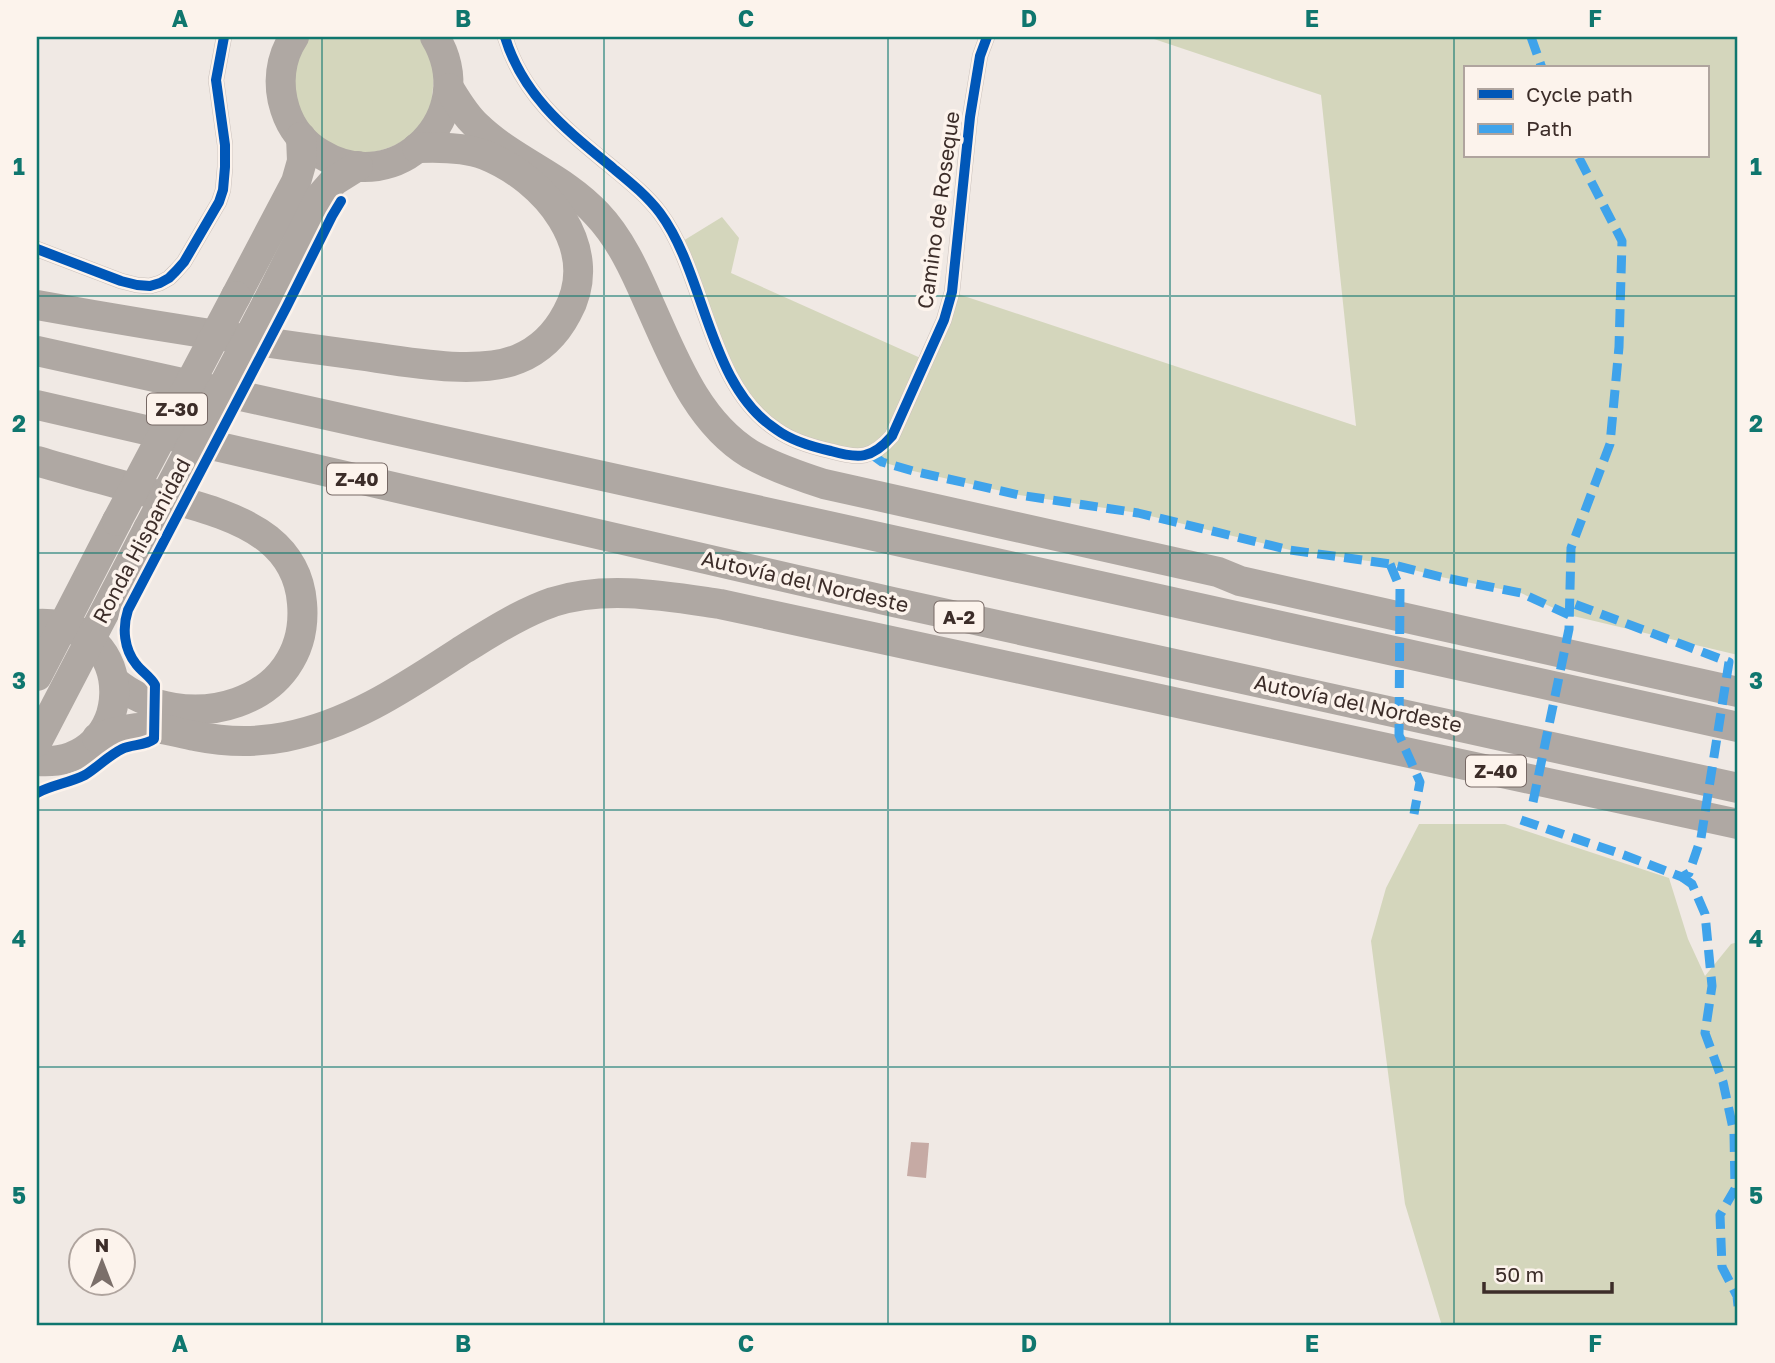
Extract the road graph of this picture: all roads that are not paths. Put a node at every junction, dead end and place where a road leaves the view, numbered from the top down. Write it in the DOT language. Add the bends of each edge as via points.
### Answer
graph roads {
  1 [pos="224,37"];
  2 [pos="294,37"];
  3 [pos="435,37"];
  4 [pos="505,37"];
  5 [pos="987,37"];
  6 [pos="449,88"];
  7 [pos="301,137"];
  8 [pos="417,148"];
  9 [pos="358,166"];
  10 [pos="37,250"];
  11 [pos="37,293"];
  12 [pos="37,305"];
  13 [pos="136,323"];
  14 [pos="37,351"];
  15 [pos="37,405"];
  16 [pos="37,461"];
  17 [pos="696,496"];
  18 [pos="678,552"];
  19 [pos="1240,581"];
  20 [pos="50,624"];
  21 [pos="91,639"];
  22 [pos="37,676"];
  23 [pos="114,681"];
  24 [pos="1738,692"];
  25 [pos="1175,702"];
  26 [pos="1738,727"];
  27 [pos="97,738"];
  28 [pos="37,742"];
  29 [pos="37,761"];
  30 [pos="1738,788"];
  31 [pos="1738,824"];
  1 -- 10 [label="street" via="216,80 225,180 219,202 184,262 160,283 136,285"];
  2 -- 7 [label="highway, Ronda Hispanidad / Z-30" via="284,57 280,85 286,113"];
  3 -- 6 [label="highway, Ronda Hispanidad / Z-30" via="446,59"];
  4 -- 5 [label="street, Camino de Roseque" via="516,66 541,103 648,199 668,225 723,360 749,404 777,431 814,447 858,457 871,454 892,436 944,320 952,292 980,57"];
  6 -- 8 [label="highway, Ronda Hispanidad / Z-30" via="440,121"];
  6 -- 19 [label="highway" via="477,127 565,186 609,227 694,396 730,440 750,454 824,484 1218,572"];
  7 -- 9 [label="highway, Ronda Hispanidad / Z-30" via="327,157"];
  7 -- 20 [label="highway, Ronda Hispanidad / Z-30, bridge" via="302,160 296,182 117,522"];
  8 -- 9 [label="highway, Ronda Hispanidad / Z-30" via="399,159"];
  8 -- 13 [label="highway" via="456,148 500,163 551,203 570,232 578,259 576,292 561,324 529,354 504,364 453,366"];
  9 -- 21 [label="highway, Ronda Hispanidad / Z-30, bridge" via="334,181 320,197"];
  11 -- 13 [label="highway" via="125,312"];
  12 -- 13 [label="highway"];
  14 -- 17 [label="highway"];
  15 -- 18 [label="highway, Autovía del Nordeste / Z-40"];
  16 -- 23 [label="highway" via="229,518 268,539 296,576 303,611 299,640 286,668 260,692 216,709 187,710 147,702"];
  17 -- 19 [label="highway" via="741,486 1031,548"];
  17 -- 26 [label="highway"];
  18 -- 25 [label="highway, Z-40" via="803,601 1092,673"];
  18 -- 30 [label="highway, Autovía del Nordeste / A-2"];
  19 -- 24 [label="highway"];
  20 -- 21 [label="highway"];
  20 -- 22 [label="highway, Ronda Hispanidad / Z-30"];
  21 -- 23 [label="highway"];
  21 -- 28 [label="highway, Ronda Hispanidad / Z-30"];
  23 -- 27 [label="highway" via="112,712"];
  25 -- 27 [label="highway" via="720,604 623,592 554,602 522,615 390,696 319,729 252,741 155,728"];
  25 -- 31 [label="highway, Z-40"];
  27 -- 29 [label="highway" via="71,757"];
}
